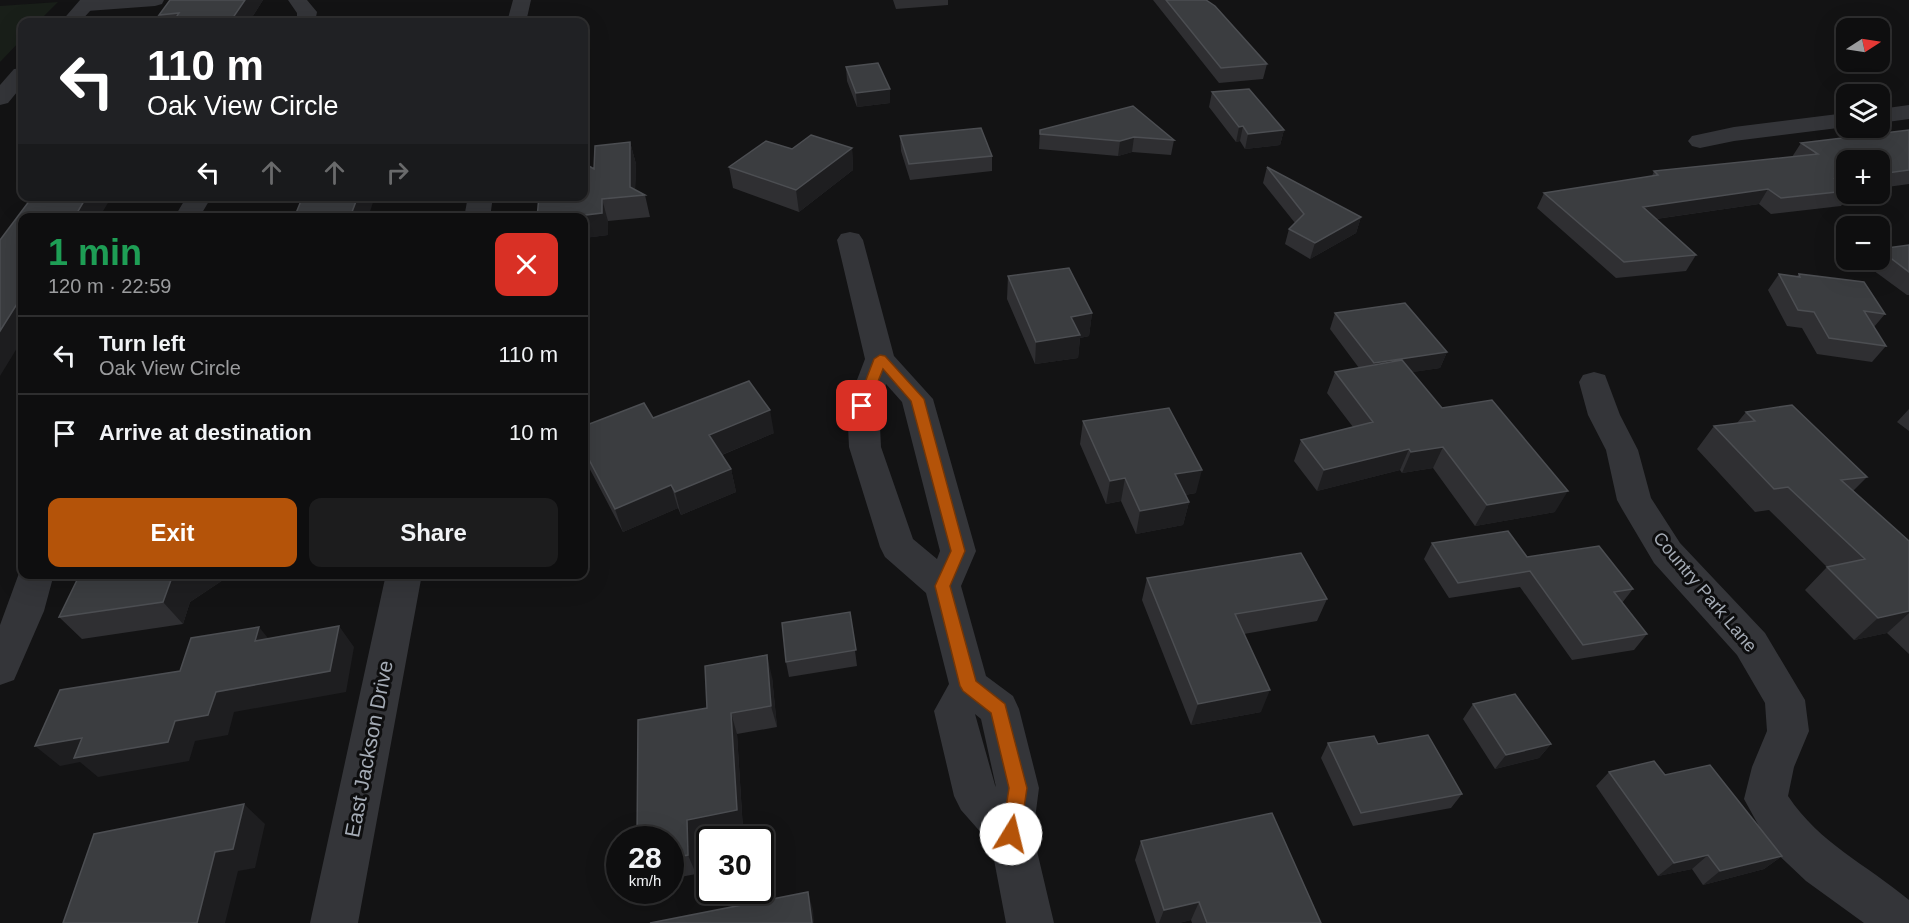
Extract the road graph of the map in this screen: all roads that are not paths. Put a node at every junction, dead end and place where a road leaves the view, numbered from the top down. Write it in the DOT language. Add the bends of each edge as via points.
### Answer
graph roads {
  1 [pos="155,0"];
  2 [pos="297,0"];
  3 [pos="522,0"];
  4 [pos="89,2"];
  5 [pos="74,18"];
  6 [pos="307,18"];
  7 [pos="518,18"];
  8 [pos="18,78"];
  9 [pos="0,98"];
  10 [pos="1909,112"];
  11 [pos="1890,115"];
  12 [pos="1836,121"];
  13 [pos="1700,141"];
  14 [pos="850,240"];
  15 [pos="880,359"];
  16 [pos="1594,382"];
  17 [pos="35,579"];
  18 [pos="403,579"];
  19 [pos="943,586"];
  20 [pos="0,668"];
  21 [pos="334,923"];
  22 [pos="1030,923"];
  23 [pos="1900,923"];
  1 -- 4 [label="street"];
  2 -- 6 [label="street" via="308,12"];
  3 -- 7 [label="street"];
  4 -- 5 [label="street"];
  8 -- 9 [label="street"];
  10 -- 11 [label="street"];
  12 -- 13 [label="street"];
  14 -- 15 [label="street"];
  15 -- 19 [label="street" via="917,399 958,551"];
  15 -- 19 [label="street" via="862,406 865,447 898,547"];
  16 -- 23 [label="street, Country Park Lane" via="1604,416 1622,450 1634,500 1667,553 1751,644 1785,700 1788,731 1773,767 1766,799 1787,833 1822,866 1866,894"];
  17 -- 20 [label="street"];
  18 -- 21 [label="street, East Jackson Drive"];
  19 -- 22 [label="street" via="969,686 954,711 976,796 1011,834"];
}
